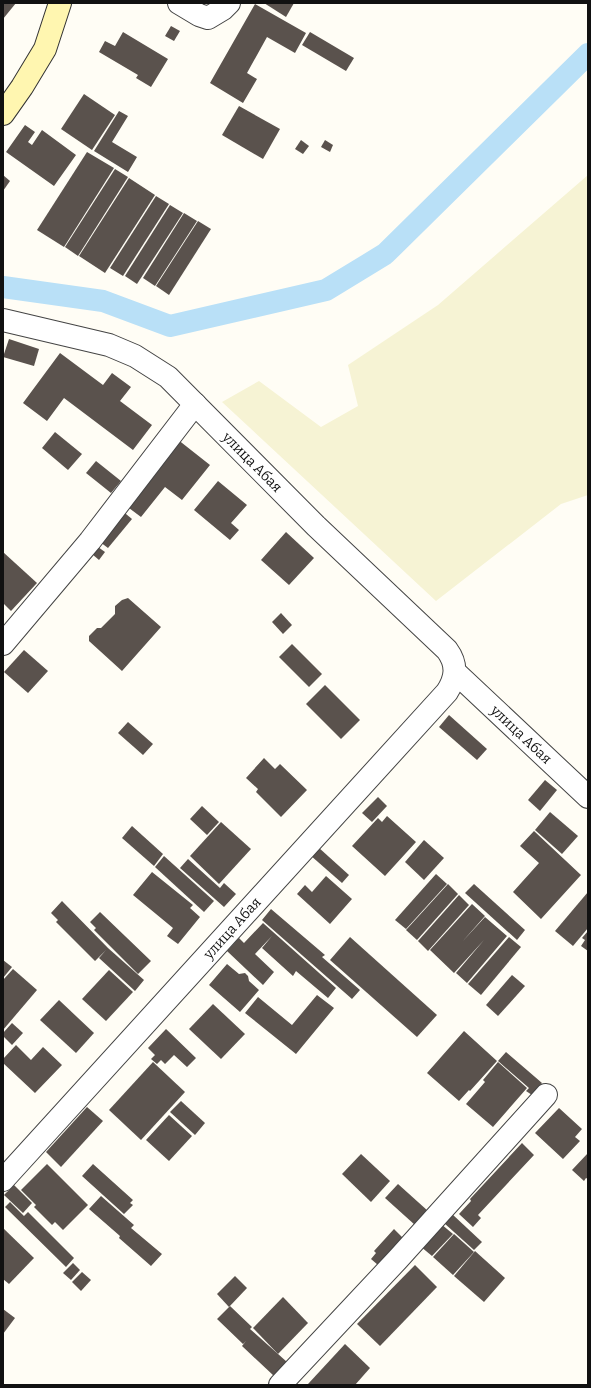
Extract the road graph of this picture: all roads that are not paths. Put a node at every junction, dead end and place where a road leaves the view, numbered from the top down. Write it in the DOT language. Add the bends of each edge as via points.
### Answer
graph roads {
  1 [pos="60,3"];
  2 [pos="179,3"];
  3 [pos="229,3"];
  4 [pos="3,114"];
  5 [pos="3,320"];
  6 [pos="195,404"];
  7 [pos="3,644"];
  8 [pos="455,672"];
  9 [pos="588,797"];
  10 [pos="546,1096"];
  11 [pos="3,1180"];
  12 [pos="280,1385"];
  1 -- 4 [label="main road" via="45,49"];
  2 -- 3 [label="street" via="208,18 223,10"];
  5 -- 6 [label="street, улица Абая" via="109,345 135,356 168,377"];
  6 -- 7 [label="street" via="90,541"];
  6 -- 8 [label="street, улица Абая" via="316,526 447,650 453,660"];
  8 -- 9 [label="street, улица Абая"];
  8 -- 11 [label="street, улица Абая" via="447,692"];
  10 -- 12 [label="street"];
}
